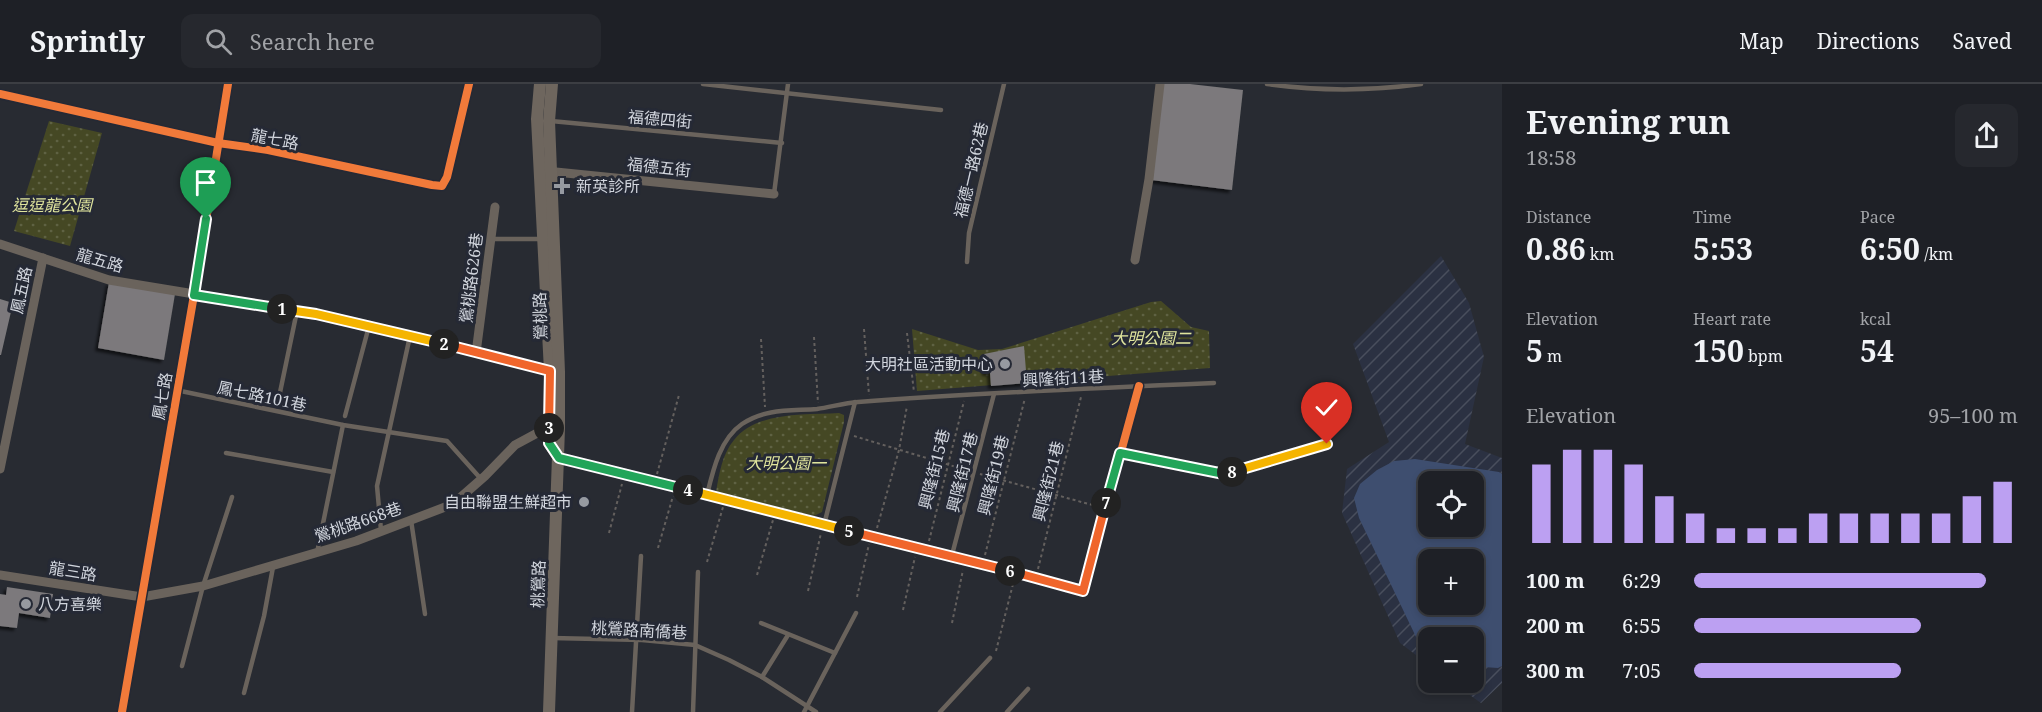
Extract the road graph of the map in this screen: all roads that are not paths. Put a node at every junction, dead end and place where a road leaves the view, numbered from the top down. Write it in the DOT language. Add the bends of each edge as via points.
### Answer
graph roads {
  1 [pos="228,84"];
  2 [pos="469,84"];
  3 [pos="540,84"];
  4 [pos="552,84"];
  5 [pos="703,84"];
  6 [pos="788,84"];
  7 [pos="1004,84"];
  8 [pos="1161,84"];
  9 [pos="1267,84"];
  10 [pos="1421,84"];
  11 [pos="787,93"];
  12 [pos="0,94"];
  13 [pos="941,110"];
  14 [pos="543,120"];
  15 [pos="218,143"];
  16 [pos="782,143"];
  17 [pos="546,171"];
  18 [pos="774,194"];
  19 [pos="495,207"];
  20 [pos="491,239"];
  21 [pos="544,239"];
  22 [pos="0,244"];
  23 [pos="43,258"];
  24 [pos="1135,260"];
  25 [pos="967,262"];
  26 [pos="194,295"];
  27 [pos="297,311"];
  28 [pos="369,326"];
  29 [pos="410,336"];
  30 [pos="476,353"];
  31 [pos="555,371"];
  32 [pos="1214,383"];
  33 [pos="1139,386"];
  34 [pos="176,390"];
  35 [pos="994,394"];
  36 [pos="278,402"];
  37 [pos="855,402"];
  38 [pos="345,416"];
  39 [pos="343,425"];
  40 [pos="554,428"];
  41 [pos="389,432"];
  42 [pos="1327,444"];
  43 [pos="226,453"];
  44 [pos="1120,453"];
  45 [pos="559,458"];
  46 [pos="0,470"];
  47 [pos="333,472"];
  48 [pos="482,479"];
  49 [pos="707,495"];
  50 [pos="232,497"];
  51 [pos="411,520"];
  52 [pos="824,525"];
  53 [pos="381,531"];
  54 [pos="317,553"];
  55 [pos="952,555"];
  56 [pos="641,556"];
  57 [pos="273,566"];
  58 [pos="698,572"];
  59 [pos="0,574"];
  60 [pos="203,586"];
  61 [pos="142,597"];
  62 [pos="856,613"];
  63 [pos="425,614"];
  64 [pos="761,623"];
  65 [pos="788,636"];
  66 [pos="552,638"];
  67 [pos="636,640"];
  68 [pos="695,645"];
  69 [pos="836,653"];
  70 [pos="990,658"];
  71 [pos="182,666"];
  72 [pos="762,677"];
  73 [pos="1028,689"];
  74 [pos="244,693"];
  75 [pos="806,709"];
  76 [pos="122,712"];
  77 [pos="549,712"];
  78 [pos="632,712"];
  79 [pos="693,712"];
  80 [pos="816,712"];
  81 [pos="939,712"];
  82 [pos="1007,712"];
  1 -- 15 [label="street, 鳳七路"];
  2 -- 15 [label="street, 龍七路" via="442,186"];
  3 -- 14 [label="main road, 鶯桃路"];
  4 -- 14 [label="main road, 鶯桃路"];
  5 -- 11 [label="lane"];
  6 -- 11 [label="lane"];
  7 -- 25 [label="lane, 福德一路62巷" via="969,233"];
  8 -- 24 [label="street"];
  9 -- 10 [label="lane" via="1366,90"];
  11 -- 13 [label="lane"];
  11 -- 16 [label="lane"];
  12 -- 15 [label="street, 龍七路"];
  14 -- 16 [label="lane, 福德四街"];
  14 -- 17 [label="main road, 鶯桃路"];
  15 -- 26 [label="street, 鳳七路"];
  16 -- 18 [label="lane"];
  17 -- 18 [label="street, 福德五街"];
  17 -- 21 [label="main road, 鶯桃路"];
  17 -- 31 [label="main road, 鶯桃路"];
  19 -- 20 [label="street, 鶯桃路626巷"];
  20 -- 21 [label="lane"];
  20 -- 30 [label="street, 鶯桃路626巷"];
  21 -- 31 [label="main road, 鶯桃路"];
  22 -- 23 [label="street, 龍五路"];
  23 -- 26 [label="street, 龍五路" via="109,280"];
  23 -- 46 [label="street, 鳳五路"];
  26 -- 27 [label="street, 龍五路"];
  26 -- 34 [label="street, 鳳七路"];
  27 -- 28 [label="street, 龍五路"];
  27 -- 36 [label="lane"];
  28 -- 29 [label="street, 龍五路"];
  28 -- 38 [label="lane"];
  29 -- 30 [label="street, 龍五路"];
  29 -- 41 [label="lane"];
  30 -- 31 [label="street, 龍五路"];
  31 -- 40 [label="main road, 鶯桃路"];
  32 -- 33 [label="lane, 興隆街11巷"];
  33 -- 35 [label="lane, 興隆街11巷"];
  33 -- 44 [label="street"];
  34 -- 39 [label="lane, 鳳七路101巷"];
  34 -- 61 [label="street, 鳳七路"];
  35 -- 37 [label="lane, 興隆街11巷"];
  35 -- 55 [label="lane, 興隆街17巷"];
  37 -- 49 [label="lane, 興隆街11巷" via="766,413 744,423 729,435"];
  37 -- 52 [label="lane"];
  39 -- 41 [label="lane, 鳳七路101巷"];
  39 -- 47 [label="lane"];
  40 -- 45 [label="main road, 鶯桃路" via="549,443"];
  40 -- 48 [label="street, 鶯桃路668巷" via="515,445"];
  41 -- 48 [label="lane, 鳳七路101巷" via="447,441"];
  41 -- 53 [label="lane" via="377,486"];
  42 -- 44 [label="lane" via="1224,474"];
  43 -- 47 [label="lane"];
  44 -- 55 [label="street" via="1083,591"];
  45 -- 49 [label="street"];
  45 -- 66 [label="main road, 桃鶯路"];
  47 -- 54 [label="lane"];
  48 -- 51 [label="street, 鶯桃路668巷" via="453,504"];
  49 -- 52 [label="street"];
  50 -- 60 [label="lane"];
  51 -- 53 [label="street, 鶯桃路668巷"];
  51 -- 63 [label="lane"];
  52 -- 55 [label="street"];
  53 -- 54 [label="street, 鶯桃路668巷"];
  54 -- 57 [label="street, 鶯桃路668巷"];
  56 -- 67 [label="lane"];
  57 -- 60 [label="street, 鶯桃路668巷"];
  57 -- 74 [label="lane"];
  58 -- 68 [label="lane"];
  59 -- 61 [label="street, 龍三路"];
  60 -- 61 [label="street, 鶯桃路668巷"];
  60 -- 71 [label="lane"];
  61 -- 76 [label="street, 鳳七路"];
  62 -- 69 [label="lane"];
  64 -- 65 [label="lane"];
  65 -- 69 [label="lane"];
  65 -- 72 [label="lane"];
  66 -- 67 [label="lane, 桃鶯路南僑巷"];
  66 -- 77 [label="main road, 桃鶯路"];
  67 -- 68 [label="lane, 桃鶯路南僑巷"];
  67 -- 78 [label="lane"];
  68 -- 72 [label="lane, 桃鶯路南僑巷"];
  68 -- 79 [label="lane"];
  69 -- 75 [label="lane"];
  70 -- 81 [label="lane"];
  72 -- 75 [label="lane, 桃鶯路南僑巷"];
  73 -- 82 [label="lane"];
  75 -- 80 [label="lane, 桃鶯路南僑巷"];
}
